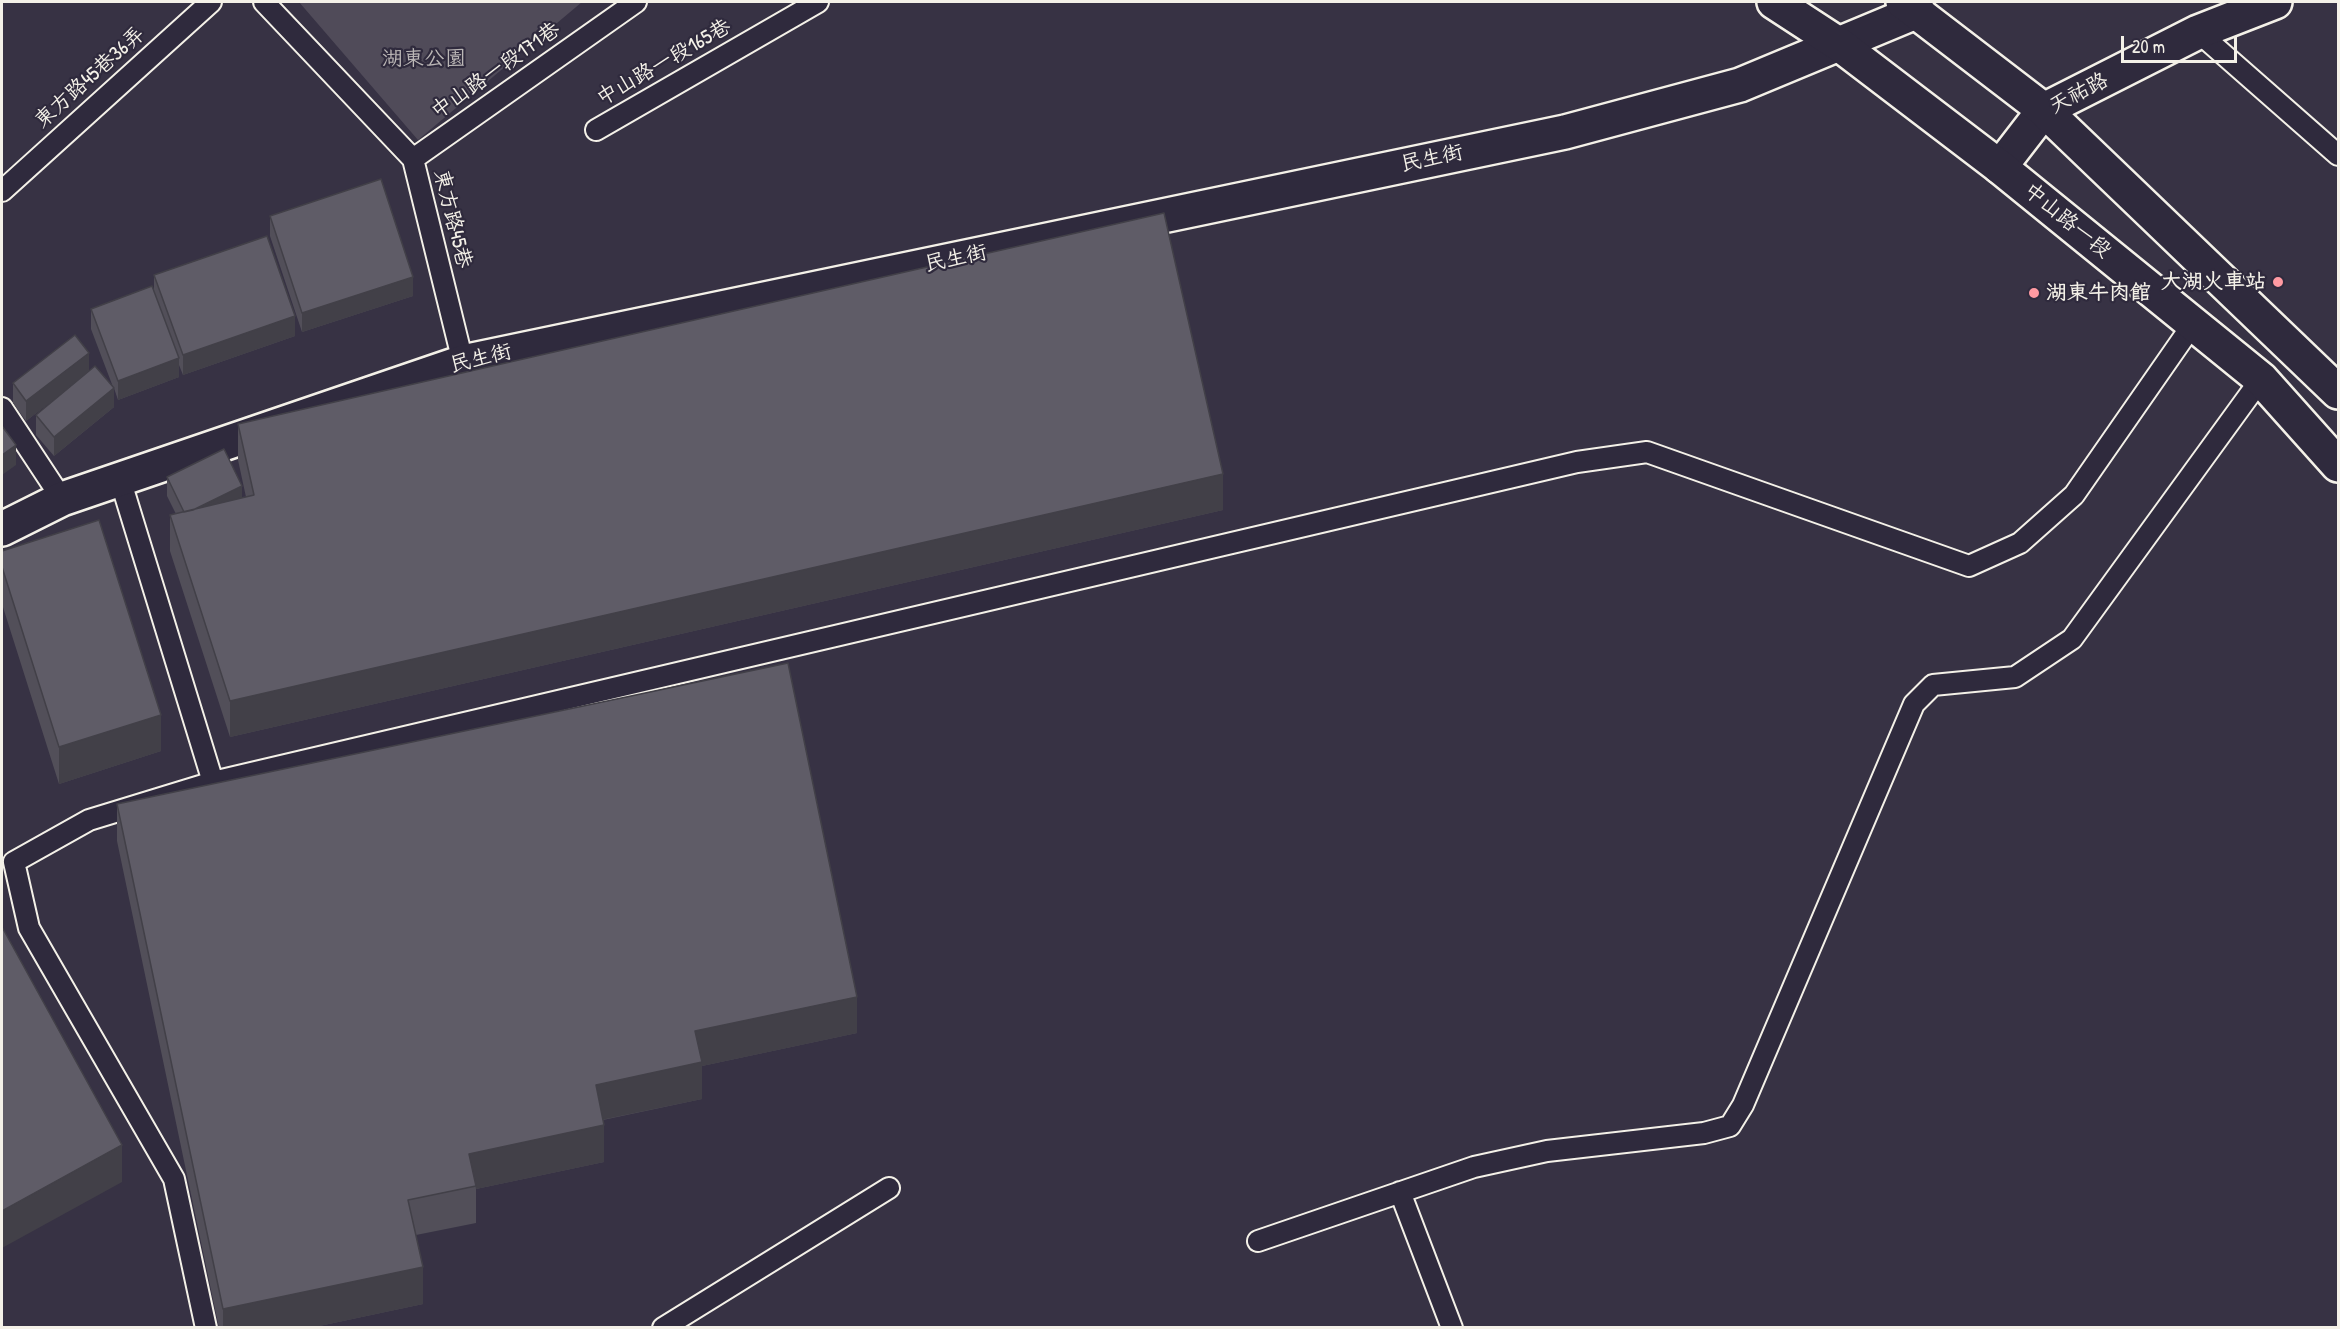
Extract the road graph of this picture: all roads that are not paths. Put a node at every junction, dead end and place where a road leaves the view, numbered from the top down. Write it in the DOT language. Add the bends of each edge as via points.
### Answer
graph roads {
  1 [pos="211,2"];
  2 [pos="264,2"];
  3 [pos="636,2"];
  4 [pos="818,2"];
  5 [pos="1774,2"];
  6 [pos="2276,2"];
  7 [pos="1910,6"];
  8 [pos="2198,32"];
  9 [pos="1840,45"];
  10 [pos="2044,110"];
  11 [pos="596,130"];
  12 [pos="2338,155"];
  13 [pos="413,159"];
  14 [pos="2000,167"];
  15 [pos="2,191"];
  16 [pos="2193,324"];
  17 [pos="463,362"];
  18 [pos="2261,379"];
  19 [pos="2338,392"];
  20 [pos="2,408"];
  21 [pos="2338,465"];
  22 [pos="120,479"];
  23 [pos="62,499"];
  24 [pos="2,529"];
  25 [pos="213,782"];
  26 [pos="889,1188"];
  27 [pos="1400,1192"];
  28 [pos="1258,1241"];
  29 [pos="206,1328"];
  30 [pos="663,1328"];
  31 [pos="1452,1328"];
  1 -- 15 [label="lane, 東方路45巷36弄"];
  2 -- 13 [label="lane, 東方路45巷"];
  3 -- 13 [label="lane, 中山路一段171巷"];
  4 -- 11 [label="lane, 中山路一段165巷"];
  5 -- 9 [label="street, 中山路一段"];
  6 -- 8 [label="street, 天祐路"];
  7 -- 9 [label="street, 民生街"];
  7 -- 10 [label="street"];
  8 -- 10 [label="street, 天祐路"];
  8 -- 12 [label="lane"];
  9 -- 14 [label="street, 中山路一段"];
  9 -- 17 [label="street, 民生街" via="1740,85 1564,132"];
  10 -- 14 [label="street, 天祐路"];
  10 -- 19 [label="street"];
  13 -- 17 [label="lane, 東方路45巷"];
  14 -- 16 [label="street, 中山路一段"];
  16 -- 18 [label="street, 中山路一段"];
  16 -- 25 [label="lane" via="2074,495 2020,543 1969,566 1647,452 1577,462"];
  17 -- 22 [label="street, 民生街"];
  18 -- 21 [label="street, 中山路一段"];
  18 -- 27 [label="lane" via="2072,639 2014,677 1933,685 1914,704 1743,1105 1730,1125 1704,1133 1547,1151 1474,1167"];
  20 -- 23 [label="lane"];
  22 -- 23 [label="street, 民生街"];
  22 -- 25 [label="lane"];
  23 -- 24 [label="street, 民生街"];
  25 -- 29 [label="lane" via="89,820 14,862 29,928 174,1179"];
  26 -- 30 [label="lane"];
  27 -- 28 [label="lane"];
  27 -- 31 [label="lane"];
}
